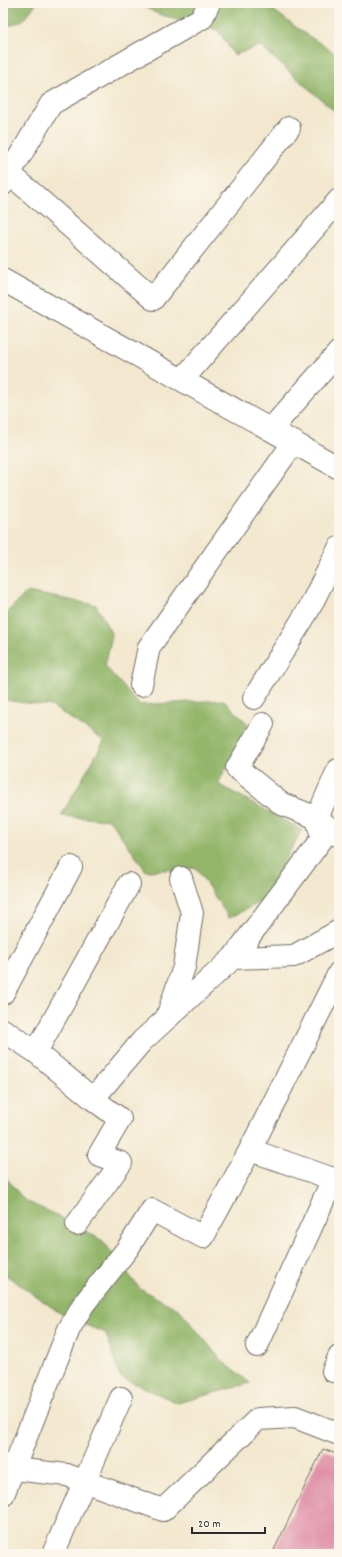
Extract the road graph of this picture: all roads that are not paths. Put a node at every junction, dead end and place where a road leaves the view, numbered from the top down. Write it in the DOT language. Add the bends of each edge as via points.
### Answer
graph roads {
  1 [pos="209,3"];
  2 [pos="289,128"];
  3 [pos="6,179"];
  4 [pos="339,200"];
  5 [pos="3,280"];
  6 [pos="339,352"];
  7 [pos="182,380"];
  8 [pos="271,429"];
  9 [pos="294,442"];
  10 [pos="339,468"];
  11 [pos="339,548"];
  12 [pos="141,685"];
  13 [pos="254,698"];
  14 [pos="263,724"];
  15 [pos="339,771"];
  16 [pos="318,818"];
  17 [pos="339,836"];
  18 [pos="71,867"];
  19 [pos="181,878"];
  20 [pos="129,884"];
  21 [pos="339,931"];
  22 [pos="234,958"];
  23 [pos="337,983"];
  24 [pos="3,993"];
  25 [pos="166,1018"];
  26 [pos="3,1030"];
  27 [pos="36,1052"];
  28 [pos="93,1099"];
  29 [pos="250,1150"];
  30 [pos="336,1180"];
  31 [pos="77,1224"];
  32 [pos="257,1346"];
  33 [pos="121,1398"];
  34 [pos="339,1434"];
  35 [pos="9,1466"];
  36 [pos="85,1483"];
  37 [pos="3,1495"];
  38 [pos="53,1554"];
  1 -- 3 [label="street" via="202,18 51,104"];
  2 -- 3 [label="street" via="153,299"];
  4 -- 7 [label="street"];
  5 -- 7 [label="street"];
  6 -- 8 [label="street"];
  7 -- 8 [label="street"];
  8 -- 9 [label="street"];
  9 -- 10 [label="street"];
  9 -- 12 [label="street" via="149,646"];
  11 -- 13 [label="street" via="309,609"];
  14 -- 16 [label="street" via="236,768 282,804"];
  15 -- 16 [label="street"];
  16 -- 17 [label="street"];
  16 -- 22 [label="street" via="322,839"];
  18 -- 24 [label="street"];
  19 -- 25 [label="street" via="192,913 184,967"];
  20 -- 27 [label="street"];
  21 -- 22 [label="street" via="294,956"];
  22 -- 25 [label="street"];
  23 -- 29 [label="street"];
  25 -- 28 [label="street" via="142,1041"];
  26 -- 27 [label="street"];
  27 -- 28 [label="street"];
  28 -- 31 [label="street" via="120,1119 99,1155 121,1163"];
  29 -- 30 [label="street"];
  29 -- 35 [label="street" via="203,1237 152,1210 128,1248 83,1305 69,1329"];
  30 -- 32 [label="street"];
  33 -- 36 [label="street"];
  34 -- 36 [label="street" via="295,1417 258,1419 163,1510"];
  35 -- 36 [label="street" via="67,1475"];
  35 -- 37 [label="street"];
  36 -- 38 [label="street"];
}
